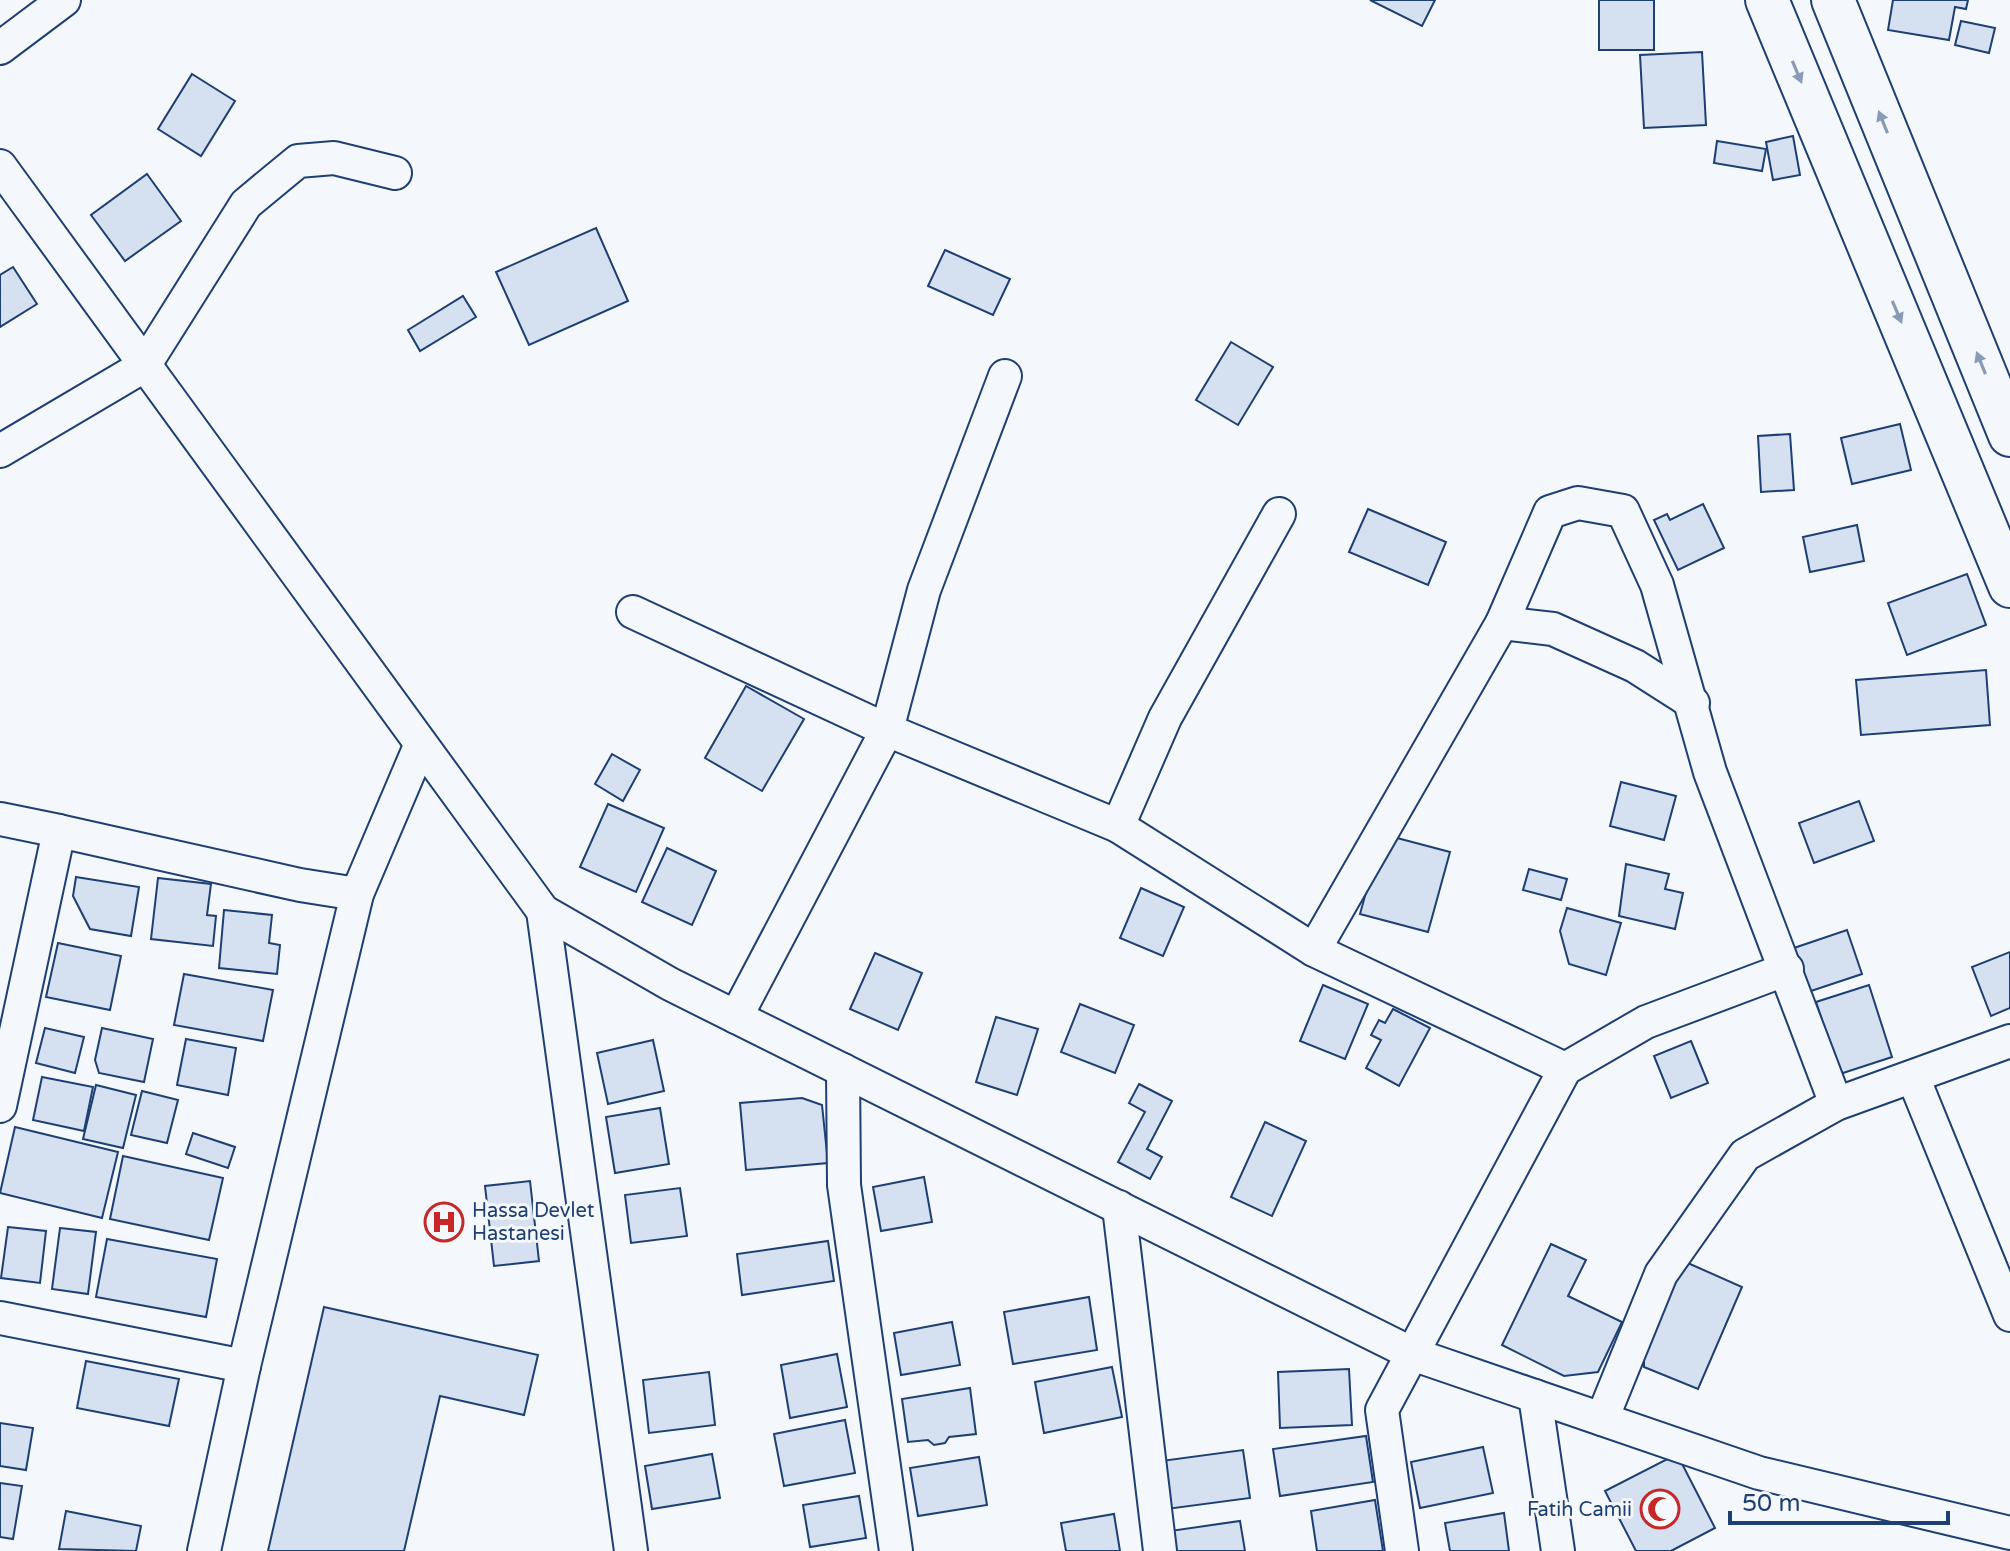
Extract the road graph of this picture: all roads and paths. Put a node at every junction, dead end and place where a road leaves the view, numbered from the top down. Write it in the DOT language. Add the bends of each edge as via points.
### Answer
graph roads {
  1 [pos="64,0"];
  2 [pos="1767,0"];
  3 [pos="1833,0"];
  4 [pos="0,48"];
  5 [pos="0,166"];
  6 [pos="395,173"];
  7 [pos="144,366"];
  8 [pos="1005,376"];
  9 [pos="2010,435"];
  10 [pos="0,451"];
  11 [pos="1279,514"];
  12 [pos="2010,586"];
  13 [pos="633,612"];
  14 [pos="1502,623"];
  15 [pos="1693,703"];
  16 [pos="887,730"];
  17 [pos="420,746"];
  18 [pos="0,819"];
  19 [pos="1118,826"];
  20 [pos="59,831"];
  21 [pos="357,894"];
  22 [pos="543,911"];
  23 [pos="1314,950"];
  24 [pos="1787,969"];
  25 [pos="736,1017"];
  26 [pos="2010,1041"];
  27 [pos="7,1046"];
  28 [pos="1565,1069"];
  29 [pos="843,1070"];
  30 [pos="1913,1077"];
  31 [pos="1836,1104"];
  32 [pos="0,1106"];
  33 [pos="1119,1207"];
  34 [pos="2010,1315"];
  35 [pos="0,1318"];
  36 [pos="1415,1355"];
  37 [pos="244,1366"];
  38 [pos="1535,1396"];
  39 [pos="1602,1419"];
  40 [pos="2010,1533"];
  41 [pos="204,1551"];
  42 [pos="631,1551"];
  43 [pos="896,1551"];
  44 [pos="1160,1551"];
  45 [pos="1402,1551"];
  46 [pos="1558,1551"];
  1 -- 4 [label="street"];
  2 -- 12 [label="main road, one-way"];
  9 -- 3 [label="main road, one-way"];
  5 -- 7 [label="street"];
  6 -- 7 [label="street" via="334,158 298,161 246,204"];
  7 -- 10 [label="street"];
  7 -- 17 [label="street"];
  8 -- 16 [label="street" via="924,590"];
  11 -- 19 [label="street" via="1165,718"];
  13 -- 16 [label="street"];
  14 -- 15 [label="street" via="1553,629 1635,666"];
  14 -- 15 [label="street" via="1550,512 1578,503 1623,511 1657,585"];
  14 -- 23 [label="street"];
  15 -- 24 [label="street" via="1710,772"];
  16 -- 19 [label="street"];
  16 -- 25 [label="street"];
  17 -- 21 [label="street"];
  17 -- 22 [label="street"];
  18 -- 20 [label="street"];
  19 -- 23 [label="street"];
  20 -- 21 [label="street"];
  20 -- 27 [label="street"];
  21 -- 37 [label="street"];
  22 -- 25 [label="street"];
  22 -- 42 [label="street"];
  23 -- 28 [label="street"];
  24 -- 28 [label="street" via="1646,1022"];
  24 -- 31 [label="street"];
  25 -- 29 [label="street"];
  26 -- 30 [label="street"];
  27 -- 32 [label="street"];
  28 -- 36 [label="street"];
  29 -- 33 [label="street"];
  29 -- 43 [label="street" via="844,1185"];
  30 -- 31 [label="street"];
  30 -- 34 [label="street"];
  31 -- 39 [label="street" via="1745,1155 1661,1274"];
  33 -- 36 [label="street"];
  33 -- 44 [label="street"];
  35 -- 37 [label="street"];
  36 -- 38 [label="street"];
  36 -- 45 [label="street" via="1382,1410"];
  37 -- 41 [label="street"];
  38 -- 39 [label="street"];
  38 -- 46 [label="street"];
  39 -- 40 [label="street" via="1759,1473"];
}
